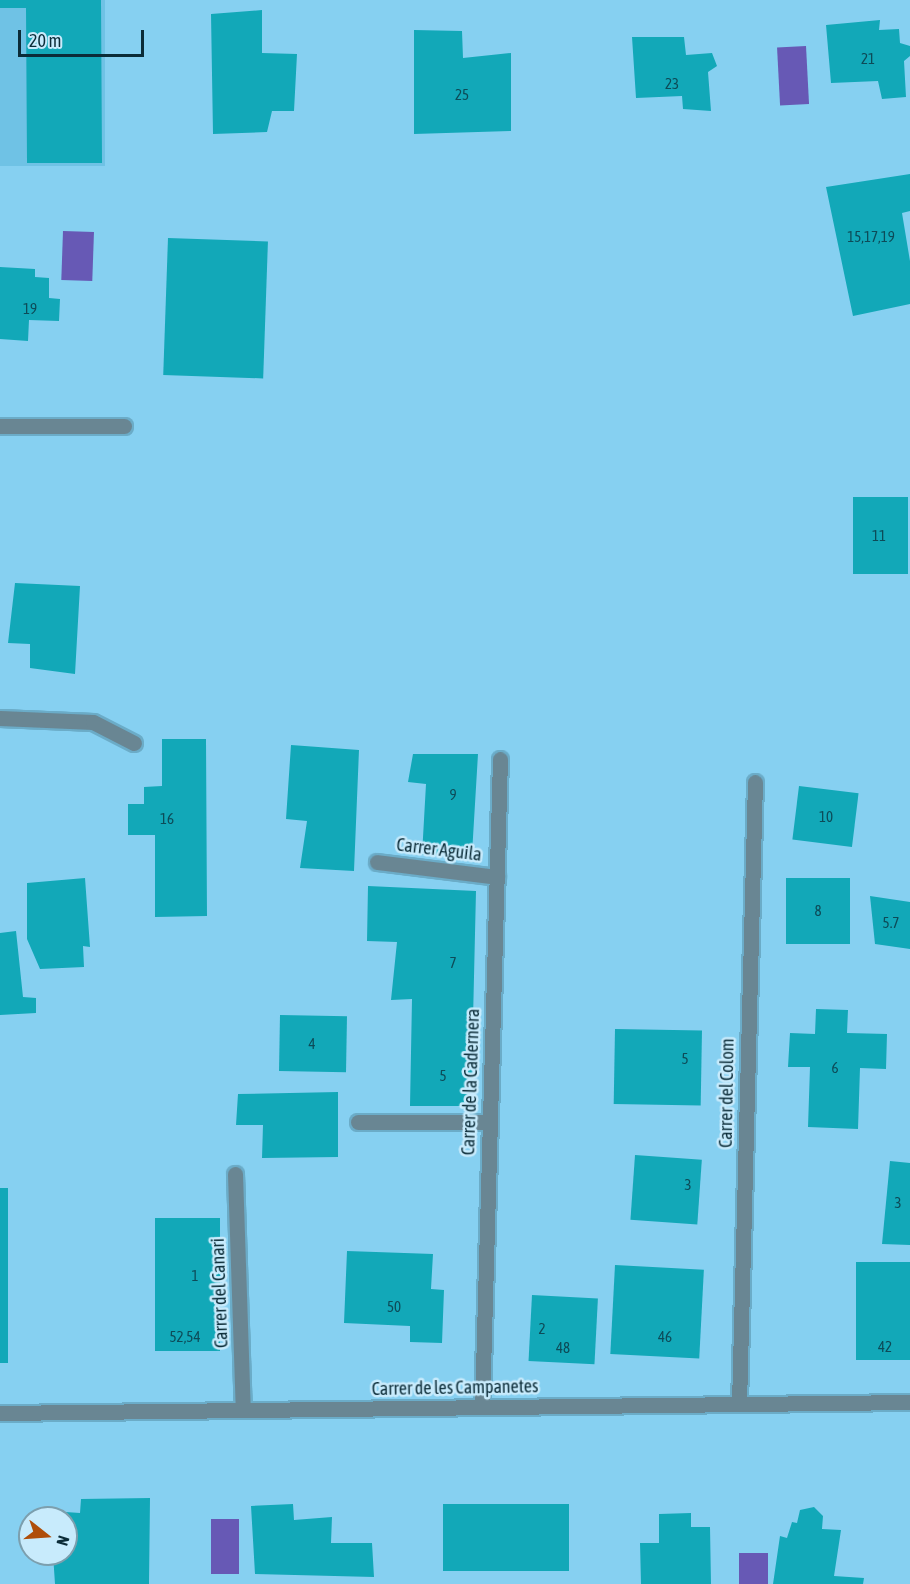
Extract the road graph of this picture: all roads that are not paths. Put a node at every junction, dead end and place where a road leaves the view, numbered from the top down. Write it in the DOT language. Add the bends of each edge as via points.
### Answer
graph roads {
  1 [pos="0,426"];
  2 [pos="124,426"];
  3 [pos="0,718"];
  4 [pos="134,743"];
  5 [pos="500,759"];
  6 [pos="755,782"];
  7 [pos="377,862"];
  8 [pos="497,877"];
  9 [pos="358,1122"];
  10 [pos="490,1122"];
  11 [pos="236,1174"];
  12 [pos="910,1402"];
  13 [pos="739,1404"];
  14 [pos="482,1407"];
  15 [pos="243,1410"];
  16 [pos="0,1413"];
  1 -- 2 [label="street"];
  3 -- 4 [label="street" via="93,722"];
  5 -- 8 [label="street, Carrer de la Cadernera"];
  6 -- 13 [label="street, Carrer del Colom"];
  7 -- 8 [label="street, Carrer Aguila"];
  8 -- 10 [label="street, Carrer de la Cadernera"];
  9 -- 10 [label="street"];
  10 -- 14 [label="street, Carrer de la Cadernera"];
  11 -- 15 [label="street, Carrer del Canari"];
  12 -- 13 [label="street, Carrer de les Campanetes"];
  13 -- 14 [label="street, Carrer de les Campanetes"];
  14 -- 15 [label="street, Carrer de les Campanetes"];
  15 -- 16 [label="street, Carrer de les Campanetes"];
}
